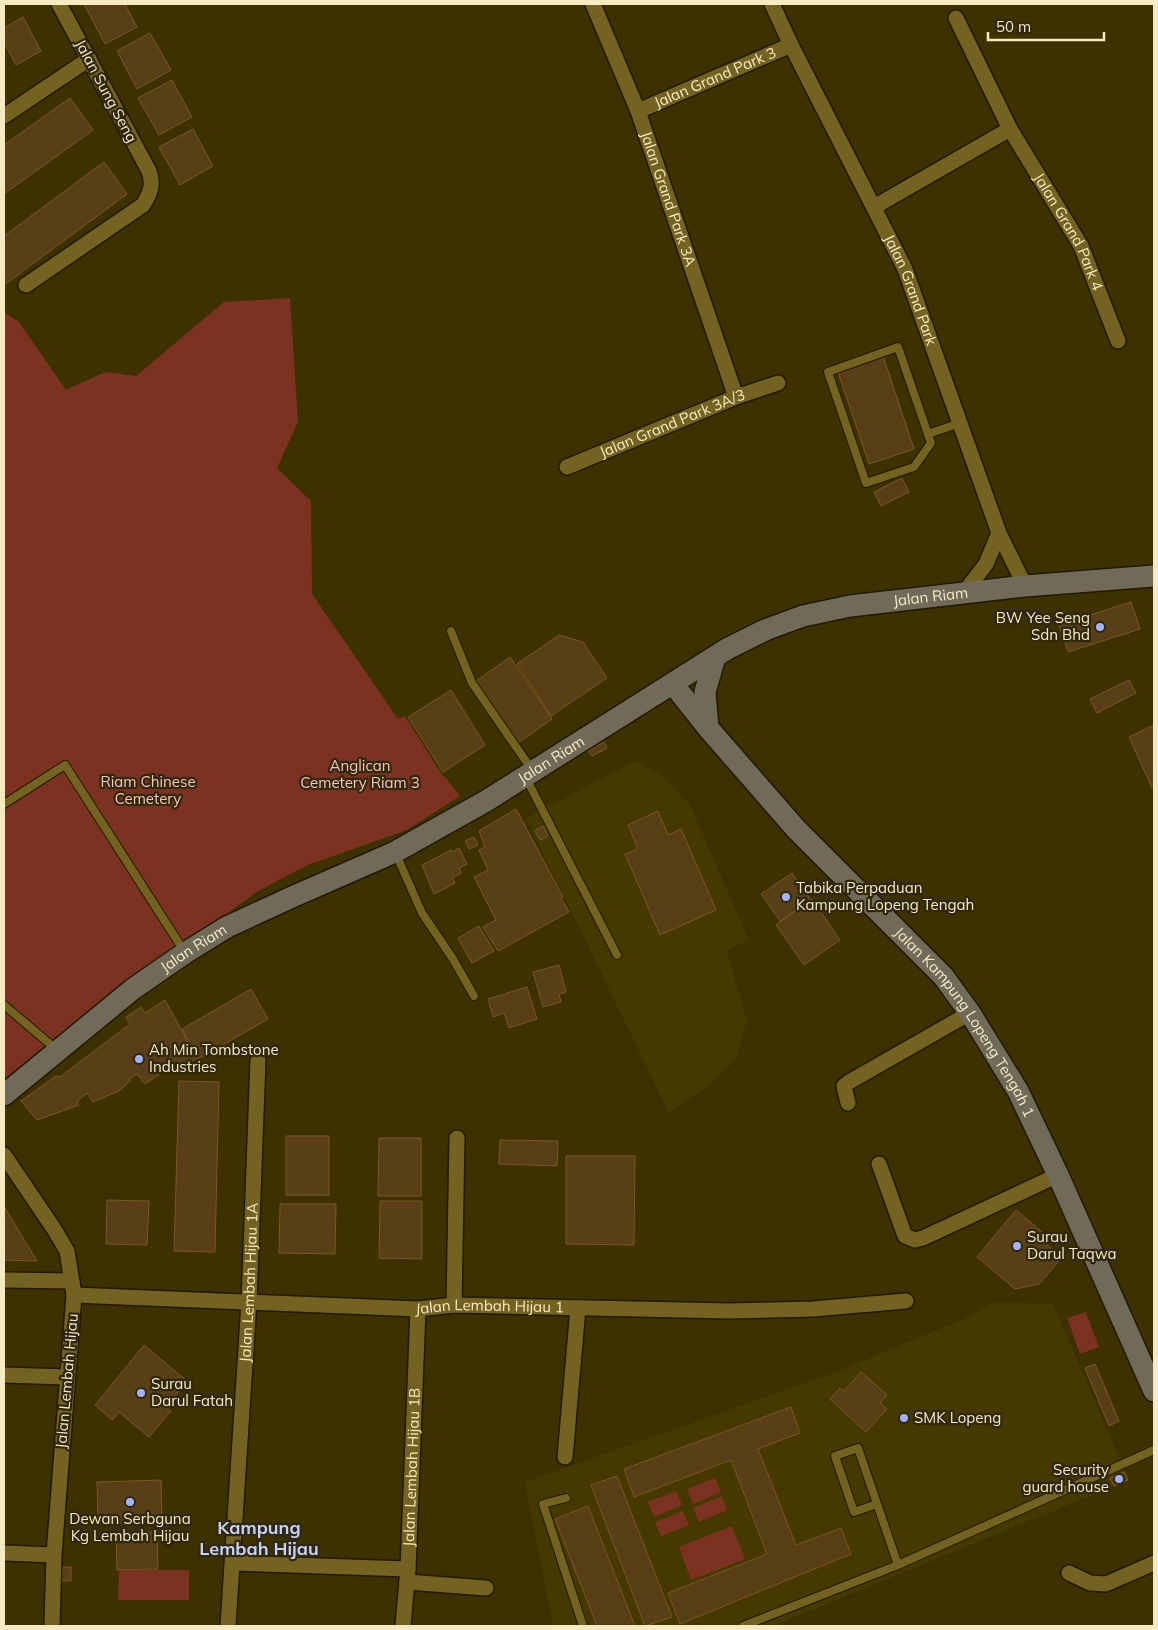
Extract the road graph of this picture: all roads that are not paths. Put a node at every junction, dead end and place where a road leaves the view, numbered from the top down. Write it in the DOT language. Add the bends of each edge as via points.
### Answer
graph roads {
  1 [pos="60,4"];
  2 [pos="594,4"];
  3 [pos="772,4"];
  4 [pos="956,18"];
  5 [pos="791,46"];
  6 [pos="89,59"];
  7 [pos="638,111"];
  8 [pos="4,116"];
  9 [pos="1010,130"];
  10 [pos="874,208"];
  11 [pos="26,285"];
  12 [pos="1118,341"];
  13 [pos="778,383"];
  14 [pos="736,397"];
  15 [pos="960,423"];
  16 [pos="928,434"];
  17 [pos="567,467"];
  18 [pos="999,533"];
  19 [pos="1154,577"];
  20 [pos="1025,586"];
  21 [pos="963,594"];
  22 [pos="451,631"];
  23 [pos="715,657"];
  24 [pos="673,684"];
  25 [pos="645,702"];
  26 [pos="708,728"];
  27 [pos="529,774"];
  28 [pos="4,804"];
  29 [pos="395,852"];
  30 [pos="185,953"];
  31 [pos="617,956"];
  32 [pos="474,996"];
  33 [pos="4,1005"];
  34 [pos="970,1013"];
  35 [pos="59,1051"];
  36 [pos="258,1060"];
  37 [pos="4,1095"];
  38 [pos="848,1103"];
  39 [pos="457,1138"];
  40 [pos="4,1155"];
  41 [pos="879,1164"];
  42 [pos="1058,1175"];
  43 [pos="4,1280"];
  44 [pos="73,1288"];
  45 [pos="250,1302"];
  46 [pos="906,1302"];
  47 [pos="454,1305"];
  48 [pos="418,1308"];
  49 [pos="578,1308"];
  50 [pos="4,1375"];
  51 [pos="67,1377"];
  52 [pos="1154,1391"];
  53 [pos="1154,1450"];
  54 [pos="565,1457"];
  55 [pos="566,1498"];
  56 [pos="876,1504"];
  57 [pos="4,1553"];
  58 [pos="54,1555"];
  59 [pos="233,1562"];
  60 [pos="1154,1563"];
  61 [pos="898,1565"];
  62 [pos="1069,1573"];
  63 [pos="408,1575"];
  64 [pos="486,1588"];
  65 [pos="52,1626"];
  66 [pos="228,1626"];
  67 [pos="403,1626"];
  68 [pos="582,1626"];
  69 [pos="743,1626"];
  1 -- 6 [label="street, Jalan Sung Seng"];
  2 -- 7 [label="street, Jalan Grand Park 3A"];
  3 -- 5 [label="street, Jalan Grand Park"];
  4 -- 9 [label="street, Jalan Grand Park 4"];
  5 -- 7 [label="street, Jalan Grand Park 3"];
  5 -- 10 [label="street, Jalan Grand Park"];
  6 -- 8 [label="street"];
  6 -- 11 [label="street, Jalan Sung Seng" via="152,178 151,188 143,205"];
  7 -- 14 [label="street, Jalan Grand Park 3A"];
  9 -- 10 [label="street"];
  9 -- 12 [label="street, Jalan Grand Park 4" via="1081,246"];
  10 -- 15 [label="street, Jalan Grand Park" via="906,269"];
  13 -- 14 [label="street, Jalan Grand Park 3A/3"];
  14 -- 17 [label="street, Jalan Grand Park 3A/3"];
  15 -- 16 [label="lane"];
  15 -- 18 [label="street, Jalan Grand Park"];
  16 -- 16 [label="lane" via="931,443 914,467 866,483 828,372 898,347"];
  18 -- 20 [label="street, Jalan Grand Park"];
  18 -- 21 [label="street" via="986,564"];
  19 -- 20 [label="main road, Jalan Riam"];
  20 -- 21 [label="main road, Jalan Riam"];
  21 -- 23 [label="main road, Jalan Riam" via="850,606 803,616 765,630"];
  22 -- 27 [label="lane" via="472,683"];
  23 -- 24 [label="main road, Jalan Riam"];
  23 -- 26 [label="main road" via="705,692"];
  24 -- 25 [label="main road, Jalan Riam"];
  24 -- 26 [label="main road, Jalan Kampung Lopeng Tengah 1"];
  25 -- 26 [label="main road" via="670,706"];
  25 -- 27 [label="main road, Jalan Riam"];
  26 -- 34 [label="main road, Jalan Kampung Lopeng Tengah 1" via="796,830 943,976"];
  27 -- 29 [label="main road, Jalan Riam"];
  27 -- 31 [label="lane"];
  28 -- 30 [label="lane" via="65,764"];
  29 -- 30 [label="main road, Jalan Riam" via="235,924"];
  29 -- 32 [label="lane" via="422,913"];
  30 -- 35 [label="main road, Jalan Riam" via="133,989"];
  33 -- 35 [label="lane"];
  34 -- 38 [label="street" via="849,1082 844,1086"];
  34 -- 42 [label="main road, Jalan Kampung Lopeng Tengah 1" via="1018,1091"];
  35 -- 37 [label="main road, Jalan Riam"];
  36 -- 45 [label="street, Jalan Lembah Hijau 1A"];
  39 -- 47 [label="street"];
  40 -- 44 [label="street, Jalan Lembah Hijau" via="67,1251"];
  41 -- 42 [label="street" via="905,1236 915,1240"];
  42 -- 52 [label="main road, Jalan Kampung Lopeng Tengah 1"];
  43 -- 44 [label="street, Jalan Lembah Hijau 1"];
  44 -- 45 [label="street, Jalan Lembah Hijau 1"];
  44 -- 51 [label="street, Jalan Lembah Hijau"];
  45 -- 48 [label="street, Jalan Lembah Hijau 1"];
  45 -- 59 [label="street, Jalan Lembah Hijau 1A"];
  46 -- 49 [label="street, Jalan Lembah Hijau 1" via="729,1311"];
  47 -- 48 [label="street, Jalan Lembah Hijau 1"];
  47 -- 49 [label="street, Jalan Lembah Hijau 1"];
  48 -- 63 [label="street, Jalan Lembah Hijau 1B"];
  49 -- 54 [label="street"];
  50 -- 51 [label="street"];
  51 -- 58 [label="street, Jalan Lembah Hijau"];
  53 -- 61 [label="lane"];
  55 -- 68 [label="lane" via="542,1504"];
  56 -- 56 [label="lane" via="858,1448 835,1456 854,1512"];
  56 -- 61 [label="lane"];
  57 -- 58 [label="street"];
  58 -- 65 [label="street, Jalan Lembah Hijau"];
  59 -- 63 [label="street"];
  59 -- 66 [label="street, Jalan Lembah Hijau 1A"];
  60 -- 62 [label="street" via="1106,1584 1090,1583"];
  61 -- 69 [label="lane"];
  63 -- 64 [label="street"];
  63 -- 67 [label="street, Jalan Lembah Hijau 1B"];
}
